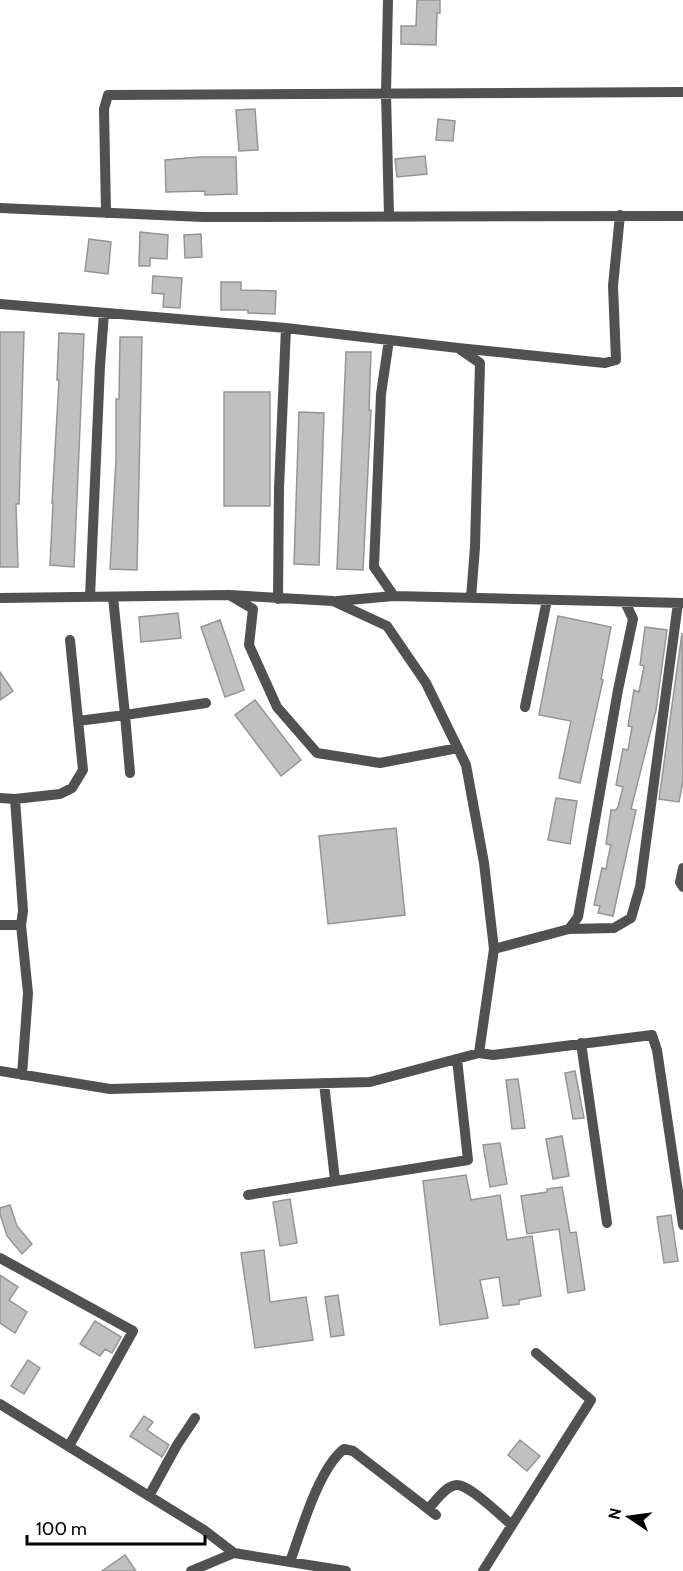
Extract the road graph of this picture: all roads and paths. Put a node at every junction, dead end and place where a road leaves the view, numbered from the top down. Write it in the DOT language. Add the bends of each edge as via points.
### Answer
graph roads {
  1 [pos="388,0"];
  2 [pos="683,92"];
  3 [pos="386,93"];
  4 [pos="0,208"];
  5 [pos="106,213"];
  6 [pos="620,215"];
  7 [pos="389,216"];
  8 [pos="683,216"];
  9 [pos="0,304"];
  10 [pos="104,313"];
  11 [pos="286,328"];
  12 [pos="389,340"];
  13 [pos="458,348"];
  14 [pos="229,595"];
  15 [pos="394,596"];
  16 [pos="90,597"];
  17 [pos="113,597"];
  18 [pos="0,598"];
  19 [pos="471,598"];
  20 [pos="278,599"];
  21 [pos="547,600"];
  22 [pos="333,601"];
  23 [pos="625,602"];
  24 [pos="680,603"];
  25 [pos="70,639"];
  26 [pos="206,703"];
  27 [pos="525,707"];
  28 [pos="125,715"];
  29 [pos="78,721"];
  30 [pos="458,748"];
  31 [pos="130,773"];
  32 [pos="0,798"];
  33 [pos="15,799"];
  34 [pos="683,868"];
  35 [pos="683,887"];
  36 [pos="0,924"];
  37 [pos="21,924"];
  38 [pos="569,929"];
  39 [pos="494,950"];
  40 [pos="581,1043"];
  41 [pos="479,1053"];
  42 [pos="457,1059"];
  43 [pos="0,1071"];
  44 [pos="22,1074"];
  45 [pos="324,1083"];
  46 [pos="335,1180"];
  47 [pos="248,1195"];
  48 [pos="607,1223"];
  49 [pos="683,1225"];
  50 [pos="0,1258"];
  51 [pos="536,1353"];
  52 [pos="0,1404"];
  53 [pos="195,1418"];
  54 [pos="69,1446"];
  55 [pos="149,1496"];
  56 [pos="512,1525"];
  57 [pos="234,1553"];
  58 [pos="290,1562"];
  59 [pos="191,1571"];
  60 [pos="346,1571"];
  61 [pos="483,1571"];
  1 -- 3 [label="street"];
  2 -- 3 [label="street"];
  3 -- 5 [label="street" via="108,95 104,109"];
  3 -- 7 [label="street"];
  4 -- 5 [label="street"];
  5 -- 7 [label="street"];
  6 -- 7 [label="street"];
  6 -- 8 [label="street"];
  6 -- 13 [label="street" via="613,286 616,360 605,363"];
  9 -- 10 [label="street"];
  10 -- 11 [label="street"];
  10 -- 16 [label="street"];
  11 -- 12 [label="street"];
  11 -- 20 [label="street"];
  12 -- 13 [label="street"];
  12 -- 15 [label="street" via="381,394 374,567"];
  13 -- 19 [label="street" via="480,363"];
  14 -- 17 [label="street"];
  14 -- 20 [label="street"];
  14 -- 30 [label="street" via="253,609 249,645 267,686 277,707 317,753 380,763"];
  15 -- 19 [label="street"];
  15 -- 22 [label="street"];
  16 -- 17 [label="street"];
  16 -- 18 [label="street"];
  17 -- 28 [label="street"];
  19 -- 21 [label="street"];
  20 -- 22 [label="street"];
  21 -- 23 [label="street"];
  21 -- 27 [label="street"];
  22 -- 30 [label="street" via="387,626 426,683"];
  23 -- 24 [label="street"];
  23 -- 38 [label="street" via="633,619 578,917"];
  24 -- 38 [label="street" via="640,886 631,918 614,928"];
  25 -- 29 [label="street"];
  26 -- 28 [label="street"];
  28 -- 29 [label="street"];
  28 -- 31 [label="street"];
  29 -- 33 [label="street" via="82,770 72,788 60,794"];
  30 -- 39 [label="street" via="466,765 484,863"];
  32 -- 33 [label="street"];
  33 -- 37 [label="street"];
  34 -- 35 [label="street"];
  36 -- 37 [label="street"];
  37 -- 44 [label="street" via="28,993"];
  38 -- 39 [label="street"];
  39 -- 41 [label="street"];
  40 -- 41 [label="street" via="493,1055"];
  40 -- 48 [label="street"];
  40 -- 49 [label="street" via="652,1035"];
  41 -- 42 [label="street"];
  42 -- 45 [label="street" via="370,1082"];
  42 -- 46 [label="street" via="468,1160"];
  43 -- 44 [label="street"];
  44 -- 45 [label="street" via="110,1089"];
  45 -- 46 [label="street"];
  46 -- 47 [label="street"];
  50 -- 54 [label="street" via="133,1331"];
  51 -- 56 [label="street" via="591,1400"];
  52 -- 54 [label="street"];
  53 -- 55 [label="street"];
  54 -- 55 [label="street"];
  55 -- 57 [label="street"];
  56 -- 58 [label="street" via="466,1487 456,1485 446,1490 432,1512 353,1451 344,1449 327,1470"];
  56 -- 61 [label="street"];
  57 -- 58 [label="street"];
  57 -- 59 [label="street"];
  58 -- 60 [label="street"];
}
